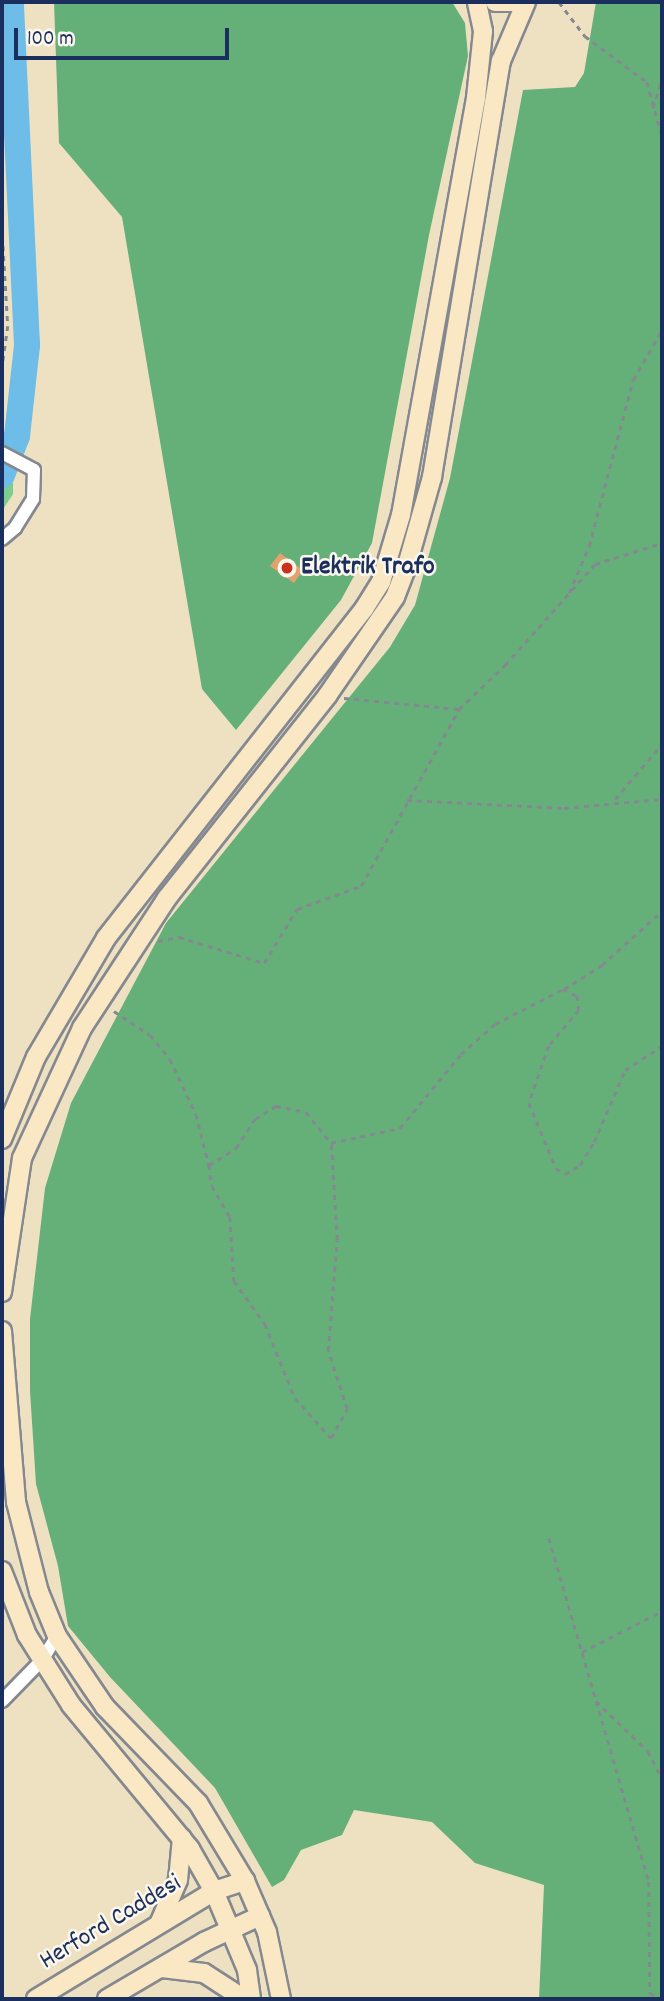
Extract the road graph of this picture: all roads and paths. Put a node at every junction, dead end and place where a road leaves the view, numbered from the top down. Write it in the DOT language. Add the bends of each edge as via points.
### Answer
graph roads {
  1 [pos="477,2"];
  2 [pos="495,2"];
  3 [pos="516,2"];
  4 [pos="526,2"];
  5 [pos="559,2"];
  6 [pos="662,78"];
  7 [pos="653,110"];
  8 [pos="662,136"];
  9 [pos="2,226"];
  10 [pos="3,252"];
  11 [pos="662,330"];
  12 [pos="2,368"];
  13 [pos="2,453"];
  14 [pos="2,539"];
  15 [pos="662,543"];
  16 [pos="662,551"];
  17 [pos="568,596"];
  18 [pos="327,696"];
  19 [pos="459,709"];
  20 [pos="662,744"];
  21 [pos="662,799"];
  22 [pos="407,800"];
  23 [pos="613,801"];
  24 [pos="662,911"];
  25 [pos="134,945"];
  26 [pos="563,989"];
  27 [pos="99,1000"];
  28 [pos="662,1046"];
  29 [pos="2,1139"];
  30 [pos="331,1143"];
  31 [pos="209,1165"];
  32 [pos="2,1292"];
  33 [pos="2,1331"];
  34 [pos="549,1538"];
  35 [pos="2,1571"];
  36 [pos="662,1612"];
  37 [pos="57,1636"];
  38 [pos="582,1652"];
  39 [pos="42,1660"];
  40 [pos="2,1701"];
  41 [pos="596,1701"];
  42 [pos="662,1779"];
  43 [pos="182,1838"];
  44 [pos="245,1881"];
  45 [pos="214,1891"];
  46 [pos="260,1916"];
  47 [pos="159,1924"];
  48 [pos="231,1931"];
  49 [pos="159,1968"];
  50 [pos="36,1999"];
  51 [pos="107,1999"];
  52 [pos="244,1999"];
  53 [pos="251,1999"];
  54 [pos="281,1999"];
  55 [pos="661,1999"];
  1 -- 29 [label="main road" via="483,31 476,98 401,515 381,582 365,609 106,938 36,1057"];
  2 -- 3 [label="main road"];
  4 -- 18 [label="main road" via="501,61 432,477 416,540 395,597"];
  5 -- 7 [label="path" via="585,36 647,82"];
  6 -- 7 [label="path"];
  7 -- 8 [label="path"];
  9 -- 10 [label="path"];
  10 -- 12 [label="path" via="8,326"];
  11 -- 17 [label="path" via="633,380 589,546"];
  13 -- 14 [label="street" via="34,470 33,499 15,528"];
  15 -- 16 [label="path"];
  15 -- 17 [label="path" via="595,564"];
  17 -- 19 [label="path"];
  18 -- 19 [label="path"];
  18 -- 25 [label="main road"];
  19 -- 22 [label="path"];
  20 -- 23 [label="path"];
  21 -- 23 [label="path"];
  22 -- 23 [label="path" via="564,808"];
  22 -- 25 [label="path" via="361,886 297,909 264,963 179,937"];
  24 -- 26 [label="path" via="602,965"];
  25 -- 27 [label="main road"];
  26 -- 28 [label="path" via="577,996 579,1010 549,1046 529,1103 556,1168 565,1174 580,1165 594,1142 625,1070"];
  26 -- 30 [label="path" via="495,1024 470,1046 400,1128"];
  27 -- 31 [label="path" via="150,1035 170,1059 196,1114"];
  27 -- 32 [label="main road" via="39,1115 22,1158"];
  30 -- 31 [label="path" via="306,1112 276,1106 254,1119 236,1148"];
  30 -- 31 [label="path" via="337,1240 328,1300 328,1351 347,1409 331,1438 295,1398 265,1324 233,1280 230,1217 212,1186"];
  33 -- 37 [label="main road" via="16,1502 39,1592"];
  34 -- 38 [label="path"];
  35 -- 39 [label="main road" via="27,1636"];
  36 -- 38 [label="path"];
  37 -- 39 [label="street"];
  37 -- 44 [label="main road" via="105,1707 198,1803"];
  38 -- 41 [label="path"];
  39 -- 40 [label="street"];
  39 -- 43 [label="main road" via="71,1705"];
  41 -- 42 [label="path" via="648,1751"];
  41 -- 55 [label="path" via="649,1882 650,1993"];
  43 -- 45 [label="main road"];
  43 -- 47 [label="main road" via="178,1880"];
  44 -- 45 [label="main road, Herford Caddesi"];
  44 -- 46 [label="main road"];
  45 -- 47 [label="main road, Herford Caddesi"];
  45 -- 48 [label="main road"];
  46 -- 48 [label="main road"];
  46 -- 54 [label="main road" via="278,1969"];
  47 -- 50 [label="main road, Herford Caddesi"];
  48 -- 49 [label="main road"];
  48 -- 53 [label="main road" via="247,1970"];
  49 -- 51 [label="main road"];
  49 -- 52 [label="main road" via="204,1973"];
}
